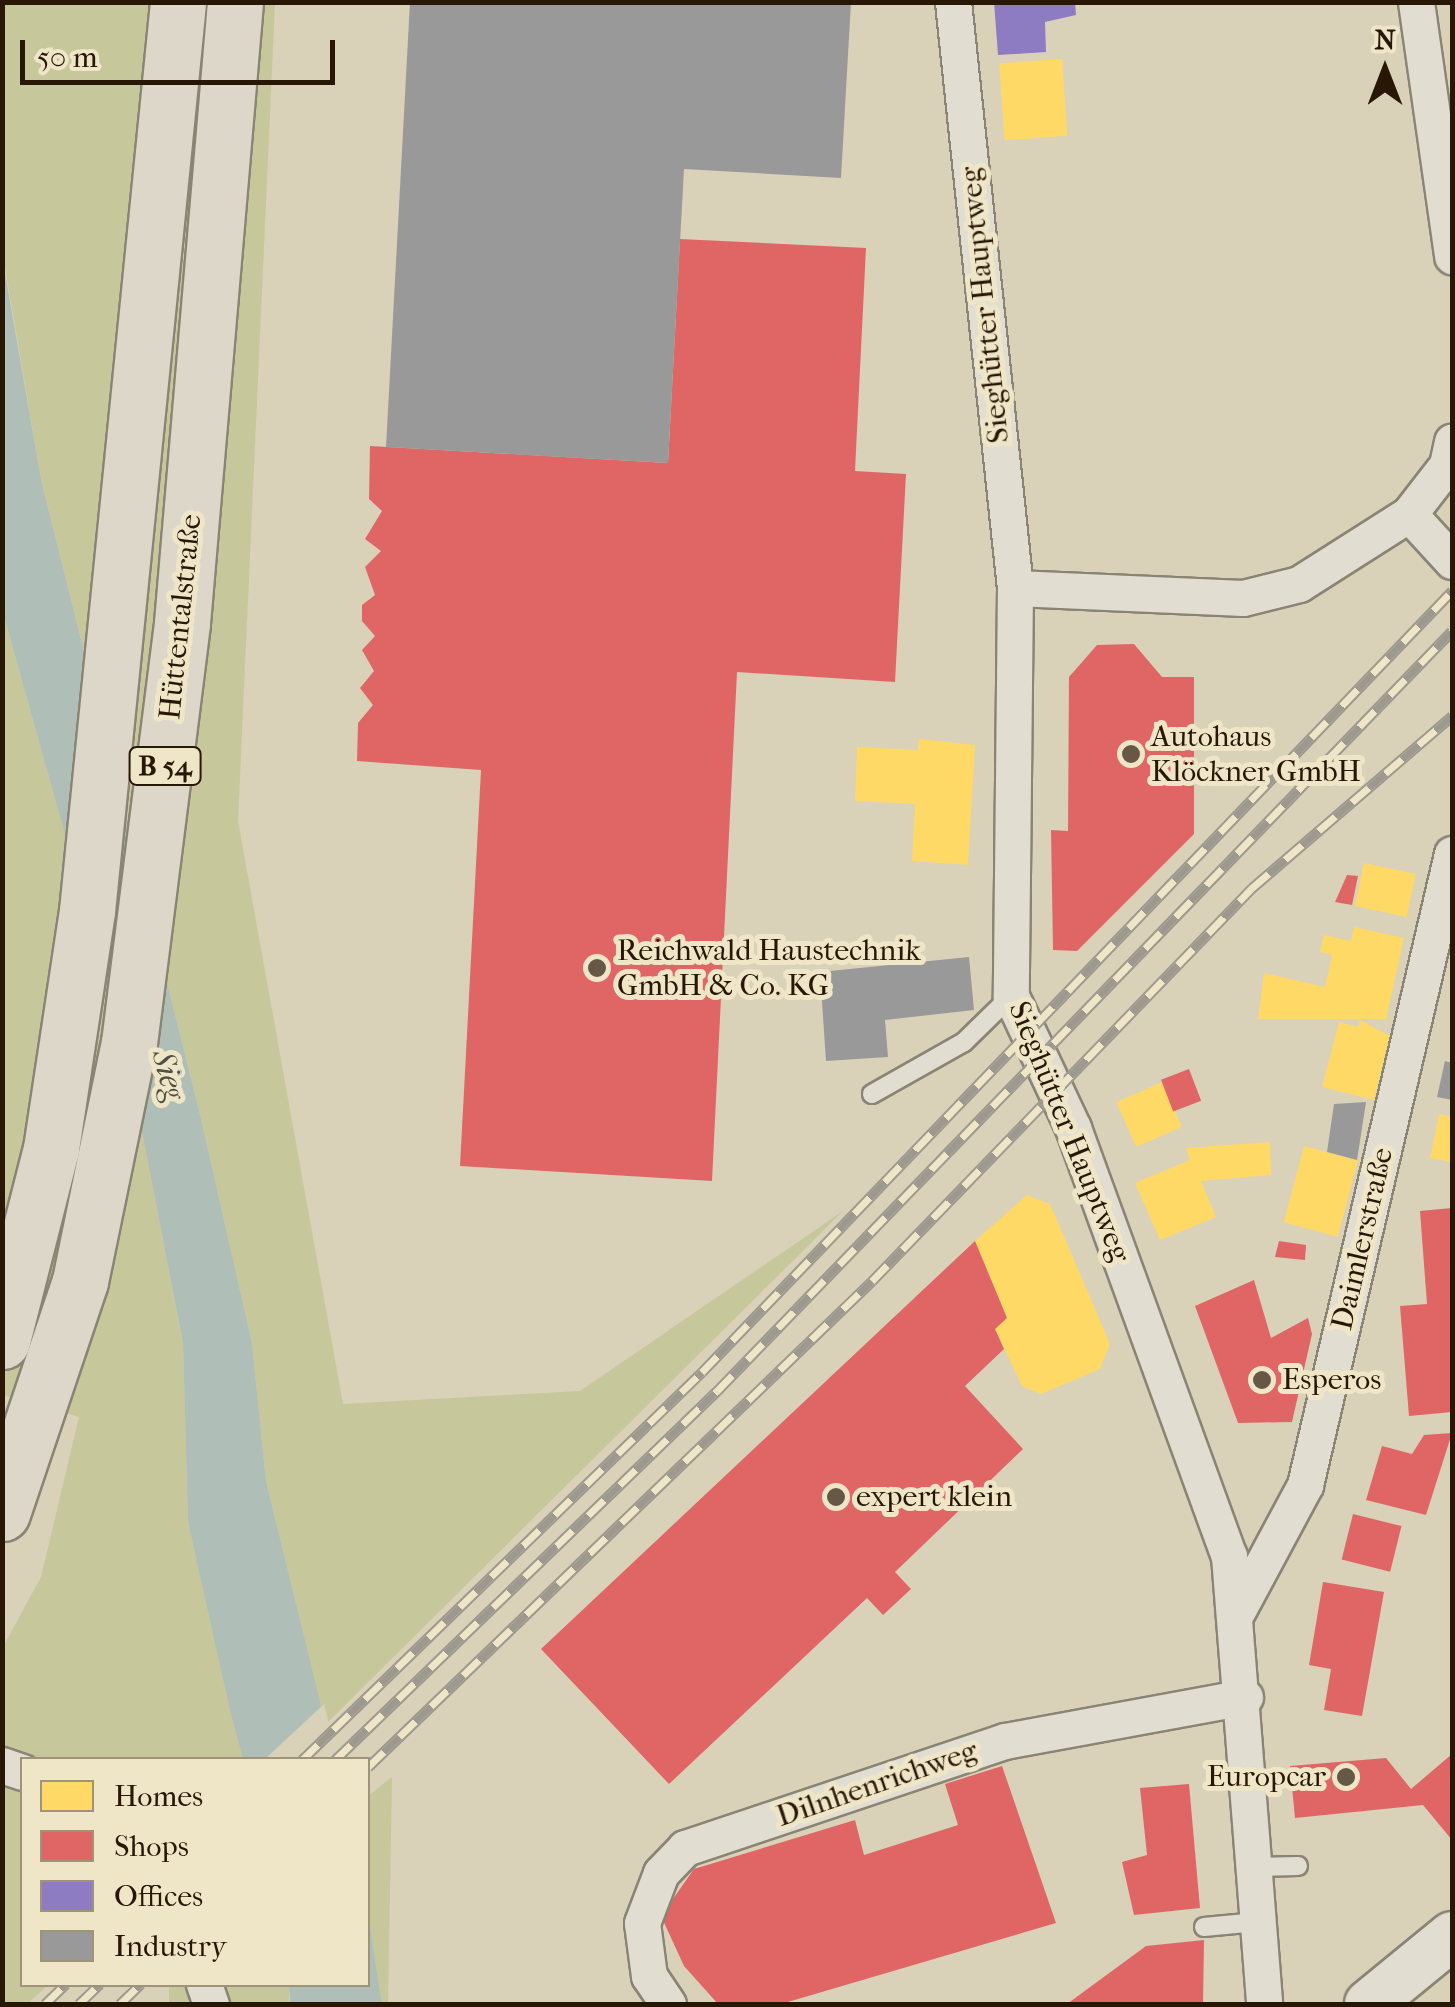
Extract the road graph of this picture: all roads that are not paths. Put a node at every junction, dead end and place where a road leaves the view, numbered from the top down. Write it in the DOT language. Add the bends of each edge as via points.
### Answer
graph roads {
  1 [pos="178,2"];
  2 [pos="235,2"];
  3 [pos="953,2"];
  4 [pos="1416,2"];
  5 [pos="1448,195"];
  6 [pos="1452,256"];
  7 [pos="1452,442"];
  8 [pos="1408,514"];
  9 [pos="1452,561"];
  10 [pos="1016,588"];
  11 [pos="1452,854"];
  12 [pos="1011,996"];
  13 [pos="872,1094"];
  14 [pos="2,1341"];
  15 [pos="2,1514"];
  16 [pos="1238,1610"];
  17 [pos="1245,1697"];
  18 [pos="1298,1866"];
  19 [pos="1255,1867"];
  20 [pos="1257,1922"];
  21 [pos="1204,1927"];
  22 [pos="1452,1936"];
  23 [pos="668,2004"];
  24 [pos="1264,2004"];
  25 [pos="1369,2004"];
  1 -- 14 [label="highway, Hüttentalstraße / B 54" via="88,911 51,1149"];
  2 -- 15 [label="highway, Hüttentalstraße / B 54" via="182,623 132,1024 80,1281"];
  3 -- 10 [label="street, Sieghütter Hauptweg"];
  4 -- 5 [label="street"];
  5 -- 6 [label="street"];
  7 -- 8 [label="street" via="1447,465"];
  8 -- 9 [label="street"];
  8 -- 10 [label="street" via="1353,558 1244,598"];
  10 -- 12 [label="street, Sieghütter Hauptweg"];
  11 -- 16 [label="street, Daimlerstraße" via="1305,1485"];
  12 -- 13 [label="lane" via="964,1042"];
  12 -- 16 [label="street, Sieghütter Hauptweg" via="1074,1128 1214,1502"];
  16 -- 17 [label="street, Sieghütter Hauptweg"];
  17 -- 19 [label="street, Sieghütter Hauptweg"];
  17 -- 23 [label="street, Dilnhenrichweg" via="1005,1741 685,1848 661,1873 642,1923 649,1976"];
  18 -- 19 [label="lane"];
  19 -- 20 [label="street, Sieghütter Hauptweg"];
  20 -- 21 [label="lane"];
  20 -- 24 [label="street, Sieghütter Hauptweg"];
  22 -- 25 [label="main road"];
}
